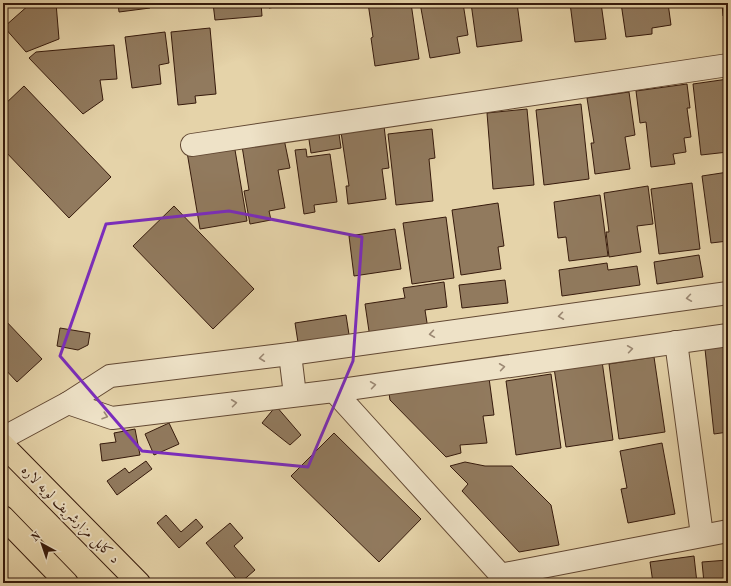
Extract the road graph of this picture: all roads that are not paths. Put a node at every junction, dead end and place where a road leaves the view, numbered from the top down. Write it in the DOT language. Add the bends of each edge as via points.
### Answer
graph roads {
  1 [pos="728,65"];
  2 [pos="192,145"];
  3 [pos="728,293"];
  4 [pos="728,335"];
  5 [pos="676,342"];
  6 [pos="290,354"];
  7 [pos="334,391"];
  8 [pos="295,395"];
  9 [pos="68,403"];
  10 [pos="3,438"];
  11 [pos="3,445"];
  12 [pos="3,517"];
  13 [pos="728,531"];
  14 [pos="702,536"];
  15 [pos="504,579"];
  16 [pos="66,583"];
  17 [pos="139,583"];
  1 -- 2 [label="street"];
  3 -- 6 [label="street, one-way"];
  4 -- 5 [label="street"];
  7 -- 5 [label="street, one-way"];
  5 -- 14 [label="street"];
  6 -- 8 [label="street"];
  6 -- 9 [label="street, one-way" via="110,376"];
  7 -- 8 [label="street"];
  7 -- 15 [label="street"];
  9 -- 8 [label="street, one-way" via="112,418"];
  9 -- 10 [label="street"];
  11 -- 17 [label="highway, د کابل مزارشریف لویه لاره"];
  12 -- 16 [label="highway"];
  13 -- 14 [label="street"];
  14 -- 15 [label="street"];
}
